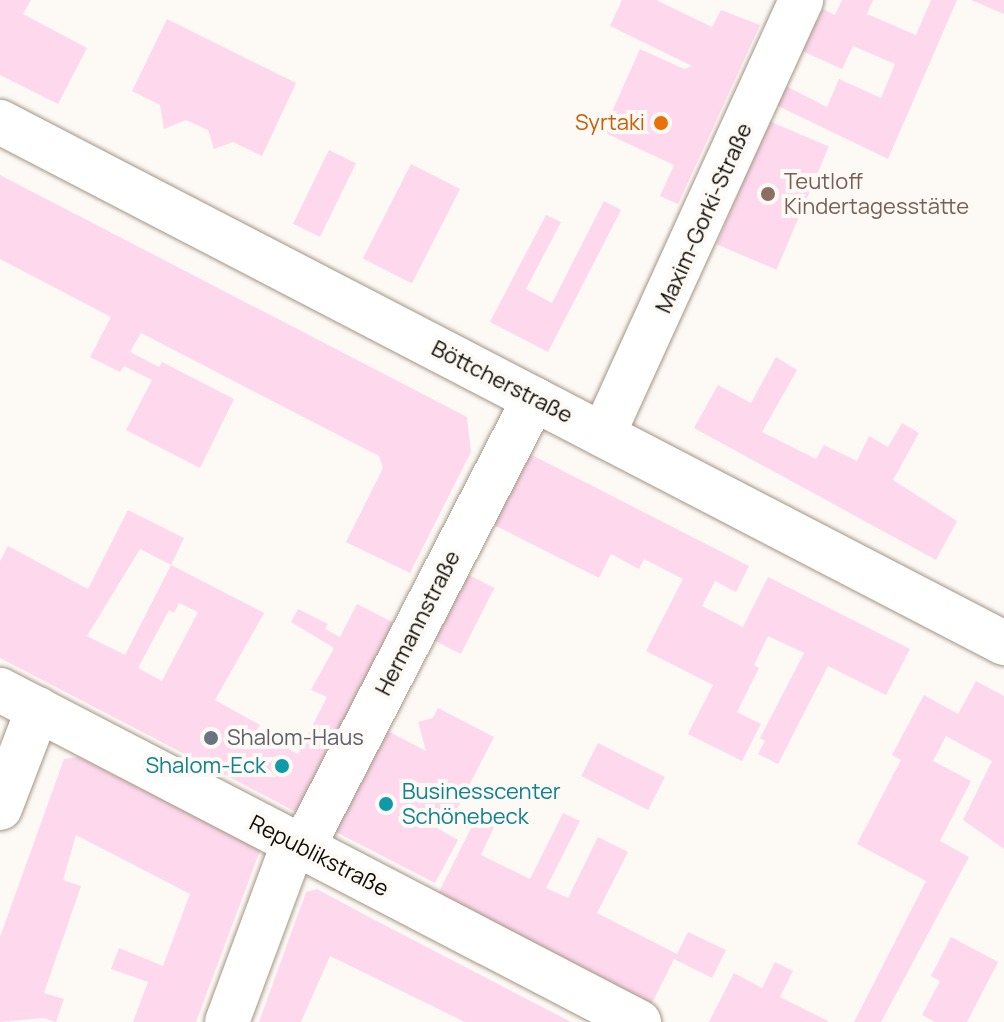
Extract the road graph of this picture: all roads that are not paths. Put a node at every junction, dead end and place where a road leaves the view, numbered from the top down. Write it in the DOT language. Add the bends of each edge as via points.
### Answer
graph roads {
  1 [pos="801,0"];
  2 [pos="0,122"];
  3 [pos="534,399"];
  4 [pos="603,435"];
  5 [pos="1004,643"];
  6 [pos="19,700"];
  7 [pos="0,808"];
  8 [pos="298,845"];
  9 [pos="227,1022"];
  10 [pos="639,1022"];
  1 -- 4 [label="street, Maxim-Gorki-Straße"];
  2 -- 3 [label="street, Böttcherstraße"];
  3 -- 4 [label="street, Böttcherstraße"];
  3 -- 8 [label="street, Hermannstraße"];
  4 -- 5 [label="street, Böttcherstraße"];
  6 -- 7 [label="street"];
  6 -- 8 [label="street, Republikstraße"];
  8 -- 9 [label="street, Hermannstraße"];
  8 -- 10 [label="street, Republikstraße"];
}
